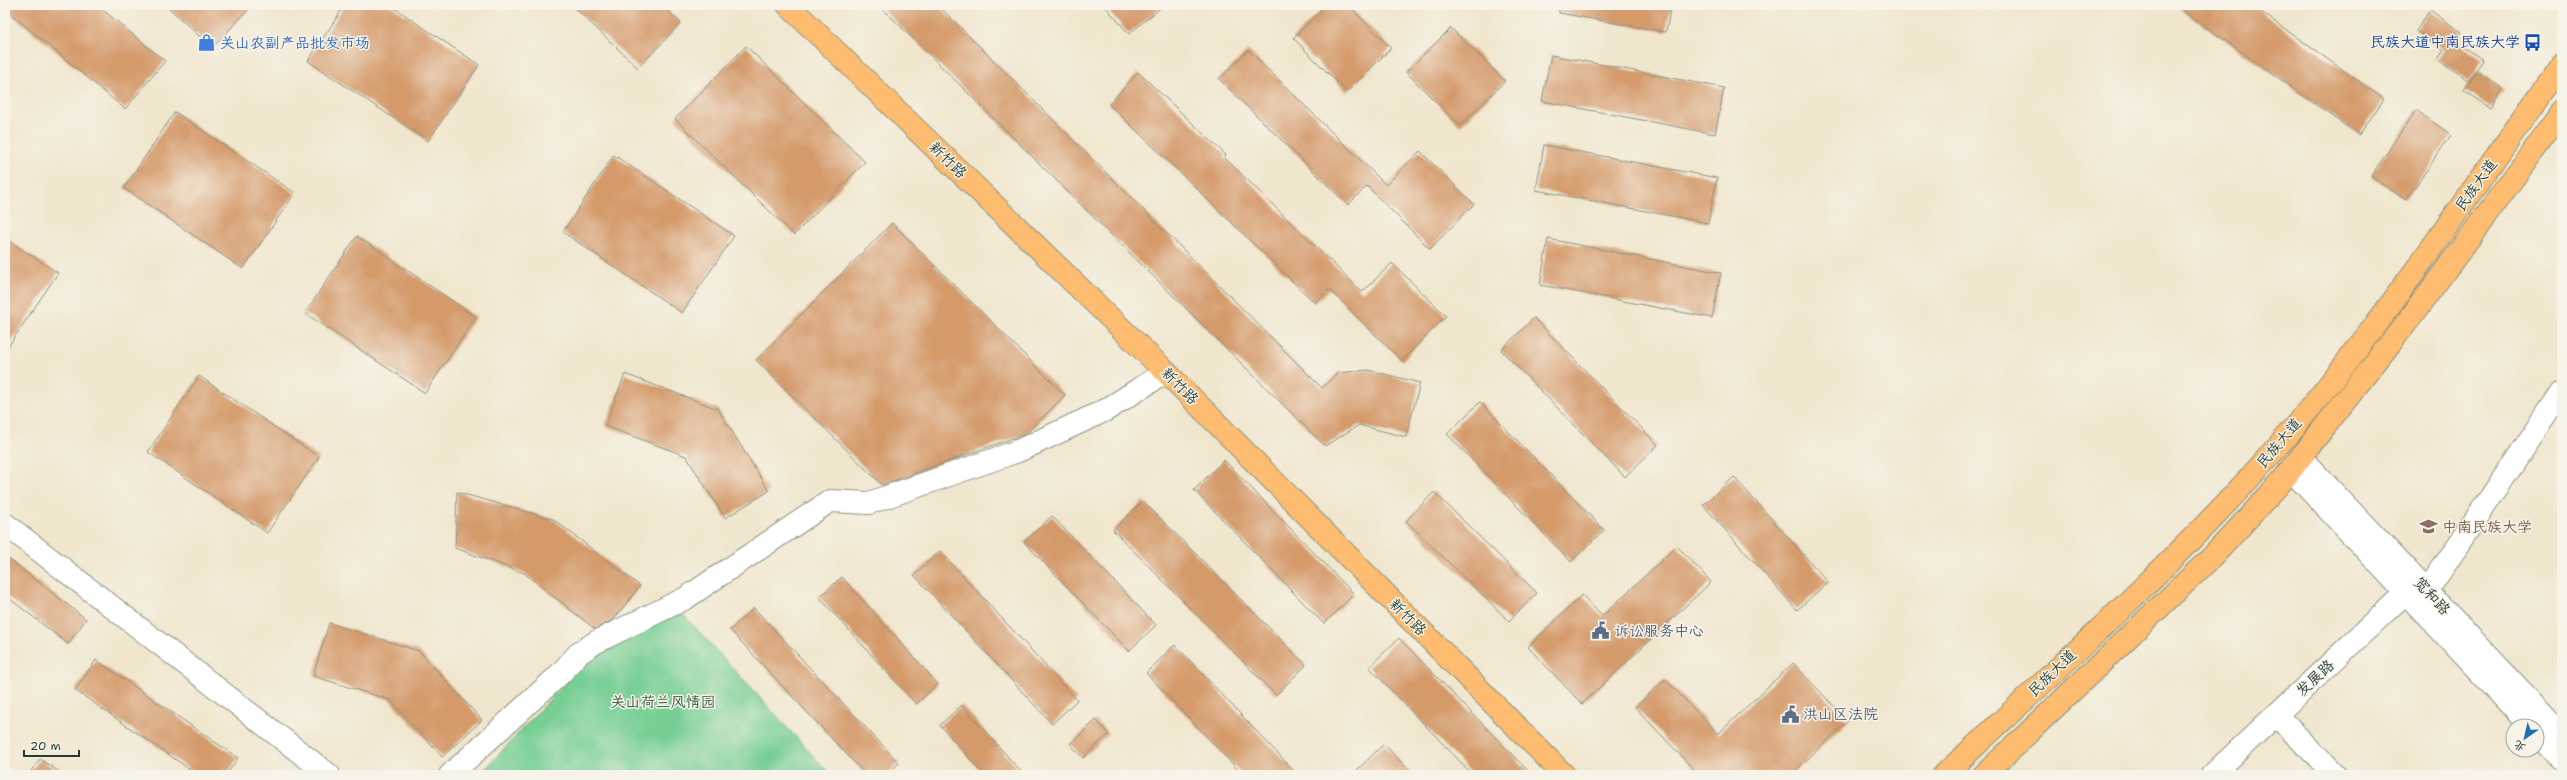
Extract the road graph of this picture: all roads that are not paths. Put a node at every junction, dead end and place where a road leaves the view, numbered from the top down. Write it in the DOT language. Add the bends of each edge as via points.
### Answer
graph roads {
  1 [pos="788,5"];
  2 [pos="2562,64"];
  3 [pos="2562,112"];
  4 [pos="1166,372"];
  5 [pos="2562,392"];
  6 [pos="2297,464"];
  7 [pos="5,524"];
  8 [pos="2416,592"];
  9 [pos="2276,715"];
  10 [pos="2523,718"];
  11 [pos="2562,734"];
  12 [pos="2545,742"];
  13 [pos="2562,760"];
  14 [pos="329,775"];
  15 [pos="450,775"];
  16 [pos="1564,775"];
  17 [pos="1944,775"];
  18 [pos="1984,775"];
  19 [pos="2212,775"];
  20 [pos="2335,775"];
  1 -- 4 [label="main road, 新竹路"];
  2 -- 17 [label="main road, 民族大道" via="2397,295 2339,371 2254,472 2193,537"];
  3 -- 6 [label="main road, 民族大道" via="2414,313"];
  4 -- 15 [label="street" via="1106,410 1018,451 869,503 830,501 686,598 596,642 578,654 559,675"];
  4 -- 16 [label="main road, 新竹路"];
  5 -- 8 [label="street, 发展路"];
  6 -- 8 [label="street, 宽和路"];
  6 -- 18 [label="main road, 民族大道" via="2212,556"];
  7 -- 14 [label="street"];
  8 -- 9 [label="street, 发展路"];
  8 -- 10 [label="street, 宽和路"];
  8 -- 11 [label="street, 宽和路"];
  9 -- 19 [label="street, 发展路"];
  9 -- 20 [label="street"];
  12 -- 13 [label="street"];
}
